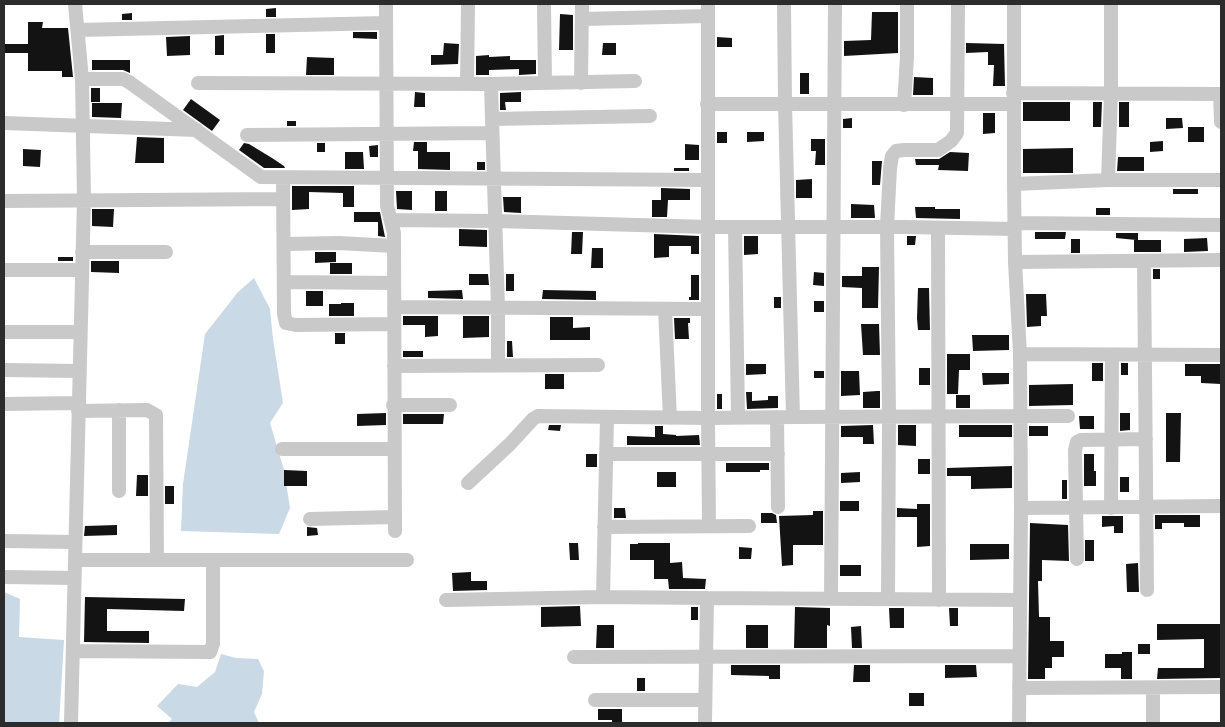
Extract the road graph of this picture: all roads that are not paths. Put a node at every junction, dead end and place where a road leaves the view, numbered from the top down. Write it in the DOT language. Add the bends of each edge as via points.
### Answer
graph roads {
  1 [pos="76,4"];
  2 [pos="386,4"];
  3 [pos="468,4"];
  4 [pos="544,4"];
  5 [pos="582,4"];
  6 [pos="784,4"];
  7 [pos="835,4"];
  8 [pos="907,4"];
  9 [pos="958,4"];
  10 [pos="1014,4"];
  11 [pos="1111,4"];
  12 [pos="708,10"];
  13 [pos="582,19"];
  14 [pos="386,23"];
  15 [pos="78,30"];
  16 [pos="82,79"];
  17 [pos="635,81"];
  18 [pos="544,82"];
  19 [pos="198,83"];
  20 [pos="581,83"];
  21 [pos="386,84"];
  22 [pos="467,84"];
  23 [pos="491,84"];
  24 [pos="1112,94"];
  25 [pos="1221,94"];
  26 [pos="1013,99"];
  27 [pos="835,103"];
  28 [pos="707,104"];
  29 [pos="785,104"];
  30 [pos="904,105"];
  31 [pos="957,106"];
  32 [pos="650,116"];
  33 [pos="492,119"];
  34 [pos="1221,122"];
  35 [pos="4,123"];
  36 [pos="83,127"];
  37 [pos="197,130"];
  38 [pos="387,134"];
  39 [pos="492,134"];
  40 [pos="247,135"];
  41 [pos="283,178"];
  42 [pos="387,178"];
  43 [pos="493,180"];
  44 [pos="708,180"];
  45 [pos="1108,180"];
  46 [pos="1221,180"];
  47 [pos="1014,184"];
  48 [pos="84,199"];
  49 [pos="283,199"];
  50 [pos="4,201"];
  51 [pos="391,220"];
  52 [pos="496,221"];
  53 [pos="1221,225"];
  54 [pos="1014,226"];
  55 [pos="708,227"];
  56 [pos="736,227"];
  57 [pos="788,227"];
  58 [pos="833,227"];
  59 [pos="887,227"];
  60 [pos="938,228"];
  61 [pos="284,244"];
  62 [pos="394,246"];
  63 [pos="82,252"];
  64 [pos="166,252"];
  65 [pos="1144,260"];
  66 [pos="1221,260"];
  67 [pos="1015,262"];
  68 [pos="4,270"];
  69 [pos="82,270"];
  70 [pos="285,282"];
  71 [pos="394,283"];
  72 [pos="394,307"];
  73 [pos="498,308"];
  74 [pos="665,308"];
  75 [pos="707,309"];
  76 [pos="394,324"];
  77 [pos="4,332"];
  78 [pos="80,332"];
  79 [pos="1020,354"];
  80 [pos="1112,355"];
  81 [pos="1145,355"];
  82 [pos="1221,355"];
  83 [pos="498,365"];
  84 [pos="598,365"];
  85 [pos="394,366"];
  86 [pos="4,370"];
  87 [pos="79,371"];
  88 [pos="4,404"];
  89 [pos="394,405"];
  90 [pos="450,405"];
  91 [pos="78,407"];
  92 [pos="119,410"];
  93 [pos="889,416"];
  94 [pos="938,416"];
  95 [pos="1020,416"];
  96 [pos="1068,416"];
  97 [pos="738,417"];
  98 [pos="777,417"];
  99 [pos="794,417"];
  100 [pos="834,417"];
  101 [pos="607,418"];
  102 [pos="670,418"];
  103 [pos="708,418"];
  104 [pos="1111,439"];
  105 [pos="1146,440"];
  106 [pos="282,449"];
  107 [pos="394,449"];
  108 [pos="606,454"];
  109 [pos="778,454"];
  110 [pos="710,455"];
  111 [pos="468,483"];
  112 [pos="119,491"];
  113 [pos="1146,506"];
  114 [pos="1221,506"];
  115 [pos="778,507"];
  116 [pos="1021,508"];
  117 [pos="1076,508"];
  118 [pos="1111,508"];
  119 [pos="310,519"];
  120 [pos="709,526"];
  121 [pos="749,526"];
  122 [pos="604,527"];
  123 [pos="4,541"];
  124 [pos="75,542"];
  125 [pos="1077,559"];
  126 [pos="74,560"];
  127 [pos="157,560"];
  128 [pos="213,560"];
  129 [pos="407,560"];
  130 [pos="4,577"];
  131 [pos="74,578"];
  132 [pos="1147,590"];
  133 [pos="603,597"];
  134 [pos="707,598"];
  135 [pos="831,599"];
  136 [pos="888,599"];
  137 [pos="446,600"];
  138 [pos="939,600"];
  139 [pos="1020,600"];
  140 [pos="73,652"];
  141 [pos="705,656"];
  142 [pos="1019,656"];
  143 [pos="574,657"];
  144 [pos="1221,687"];
  145 [pos="1019,688"];
  146 [pos="1153,688"];
  147 [pos="595,700"];
  148 [pos="705,700"];
  149 [pos="71,723"];
  150 [pos="705,723"];
  151 [pos="1019,723"];
  152 [pos="1153,723"];
  1 -- 15 [label="street"];
  2 -- 14 [label="street"];
  3 -- 22 [label="street"];
  4 -- 18 [label="street"];
  5 -- 13 [label="street"];
  6 -- 29 [label="street"];
  7 -- 27 [label="street"];
  8 -- 30 [label="street"];
  9 -- 31 [label="street"];
  10 -- 26 [label="street"];
  11 -- 24 [label="street"];
  12 -- 13 [label="street"];
  12 -- 28 [label="street"];
  13 -- 20 [label="street"];
  14 -- 15 [label="street"];
  14 -- 21 [label="street"];
  15 -- 16 [label="street"];
  16 -- 36 [label="street"];
  16 -- 37 [label="street" via="123,79"];
  17 -- 20 [label="street"];
  18 -- 20 [label="street"];
  18 -- 23 [label="street"];
  19 -- 21 [label="street"];
  21 -- 22 [label="street"];
  21 -- 38 [label="street"];
  22 -- 23 [label="street"];
  23 -- 33 [label="street"];
  24 -- 25 [label="street"];
  24 -- 26 [label="street"];
  24 -- 45 [label="street"];
  25 -- 34 [label="street"];
  26 -- 31 [label="street"];
  26 -- 47 [label="street"];
  27 -- 29 [label="street"];
  27 -- 30 [label="street"];
  27 -- 58 [label="street"];
  28 -- 29 [label="street"];
  28 -- 44 [label="street"];
  29 -- 57 [label="street"];
  30 -- 31 [label="street"];
  31 -- 59 [label="street" via="957,133 951,141 938,150 896,151 892,156"];
  32 -- 33 [label="street"];
  33 -- 39 [label="street"];
  35 -- 36 [label="street"];
  36 -- 37 [label="street"];
  36 -- 48 [label="street"];
  37 -- 41 [label="street" via="261,177"];
  38 -- 39 [label="street"];
  38 -- 40 [label="street"];
  38 -- 42 [label="street"];
  39 -- 43 [label="street"];
  41 -- 42 [label="street"];
  41 -- 49 [label="street"];
  42 -- 43 [label="street"];
  42 -- 51 [label="street"];
  43 -- 44 [label="street"];
  43 -- 52 [label="street"];
  44 -- 55 [label="street"];
  45 -- 46 [label="street"];
  45 -- 47 [label="street"];
  47 -- 54 [label="street"];
  48 -- 49 [label="street"];
  48 -- 50 [label="street"];
  48 -- 63 [label="street"];
  49 -- 61 [label="street"];
  51 -- 52 [label="street"];
  51 -- 62 [label="street"];
  52 -- 55 [label="street"];
  52 -- 73 [label="street"];
  53 -- 54 [label="street"];
  54 -- 60 [label="street"];
  54 -- 67 [label="street"];
  55 -- 56 [label="street"];
  55 -- 75 [label="street"];
  56 -- 57 [label="street"];
  56 -- 97 [label="street"];
  57 -- 58 [label="street"];
  57 -- 99 [label="street"];
  58 -- 59 [label="street"];
  58 -- 100 [label="street"];
  59 -- 60 [label="street"];
  59 -- 93 [label="street"];
  60 -- 94 [label="street"];
  61 -- 62 [label="street"];
  61 -- 70 [label="street"];
  62 -- 71 [label="street"];
  63 -- 64 [label="street"];
  63 -- 69 [label="street"];
  65 -- 66 [label="street"];
  65 -- 67 [label="street"];
  65 -- 81 [label="street"];
  67 -- 79 [label="street"];
  68 -- 69 [label="street"];
  69 -- 78 [label="street"];
  70 -- 71 [label="street"];
  70 -- 76 [label="street" via="284,314 286,323 291,325"];
  71 -- 72 [label="street"];
  72 -- 73 [label="street"];
  72 -- 76 [label="street"];
  73 -- 74 [label="street"];
  73 -- 83 [label="street"];
  74 -- 75 [label="street"];
  74 -- 102 [label="street"];
  75 -- 103 [label="street"];
  76 -- 85 [label="street"];
  77 -- 78 [label="street"];
  78 -- 87 [label="street"];
  79 -- 80 [label="street"];
  79 -- 95 [label="street"];
  80 -- 81 [label="street"];
  80 -- 104 [label="street"];
  81 -- 82 [label="street"];
  81 -- 105 [label="street"];
  83 -- 84 [label="street"];
  83 -- 85 [label="street"];
  85 -- 89 [label="street"];
  86 -- 87 [label="street"];
  87 -- 91 [label="street"];
  88 -- 91 [label="street"];
  89 -- 90 [label="street"];
  89 -- 107 [label="street"];
  91 -- 92 [label="street"];
  91 -- 124 [label="street"];
  92 -- 112 [label="street"];
  92 -- 127 [label="street" via="147,410 156,416"];
  93 -- 94 [label="street"];
  93 -- 100 [label="street"];
  93 -- 136 [label="street"];
  94 -- 95 [label="street"];
  94 -- 138 [label="street"];
  95 -- 96 [label="street"];
  95 -- 116 [label="street"];
  97 -- 98 [label="street"];
  97 -- 103 [label="street"];
  98 -- 99 [label="street"];
  98 -- 109 [label="street"];
  99 -- 100 [label="street"];
  100 -- 135 [label="street"];
  101 -- 102 [label="street"];
  101 -- 108 [label="street"];
  101 -- 111 [label="street" via="538,416"];
  102 -- 103 [label="street"];
  103 -- 110 [label="street"];
  104 -- 105 [label="street"];
  104 -- 117 [label="street" via="1081,440 1075,445"];
  104 -- 118 [label="street"];
  105 -- 113 [label="street"];
  106 -- 107 [label="street"];
  107 -- 119 [label="street" via="395,524"];
  108 -- 110 [label="street"];
  108 -- 122 [label="street"];
  109 -- 110 [label="street"];
  109 -- 115 [label="street"];
  110 -- 120 [label="street"];
  113 -- 114 [label="street"];
  113 -- 118 [label="street"];
  113 -- 132 [label="street"];
  116 -- 117 [label="street"];
  116 -- 139 [label="street"];
  117 -- 118 [label="street"];
  117 -- 125 [label="street"];
  120 -- 121 [label="street"];
  120 -- 122 [label="street"];
  122 -- 133 [label="street"];
  123 -- 124 [label="street"];
  124 -- 126 [label="street"];
  126 -- 127 [label="street"];
  126 -- 131 [label="street"];
  127 -- 128 [label="street"];
  128 -- 129 [label="street"];
  128 -- 140 [label="street" via="213,644 210,652"];
  130 -- 131 [label="street"];
  131 -- 140 [label="street"];
  133 -- 134 [label="street"];
  133 -- 137 [label="street"];
  134 -- 135 [label="street"];
  134 -- 141 [label="street"];
  135 -- 136 [label="street"];
  136 -- 138 [label="street"];
  138 -- 139 [label="street"];
  139 -- 142 [label="street"];
  140 -- 149 [label="street"];
  141 -- 142 [label="street"];
  141 -- 143 [label="street"];
  141 -- 148 [label="street"];
  142 -- 145 [label="street"];
  144 -- 146 [label="street"];
  145 -- 146 [label="street"];
  145 -- 151 [label="street"];
  146 -- 152 [label="street"];
  147 -- 148 [label="street"];
  148 -- 150 [label="street"];
}
